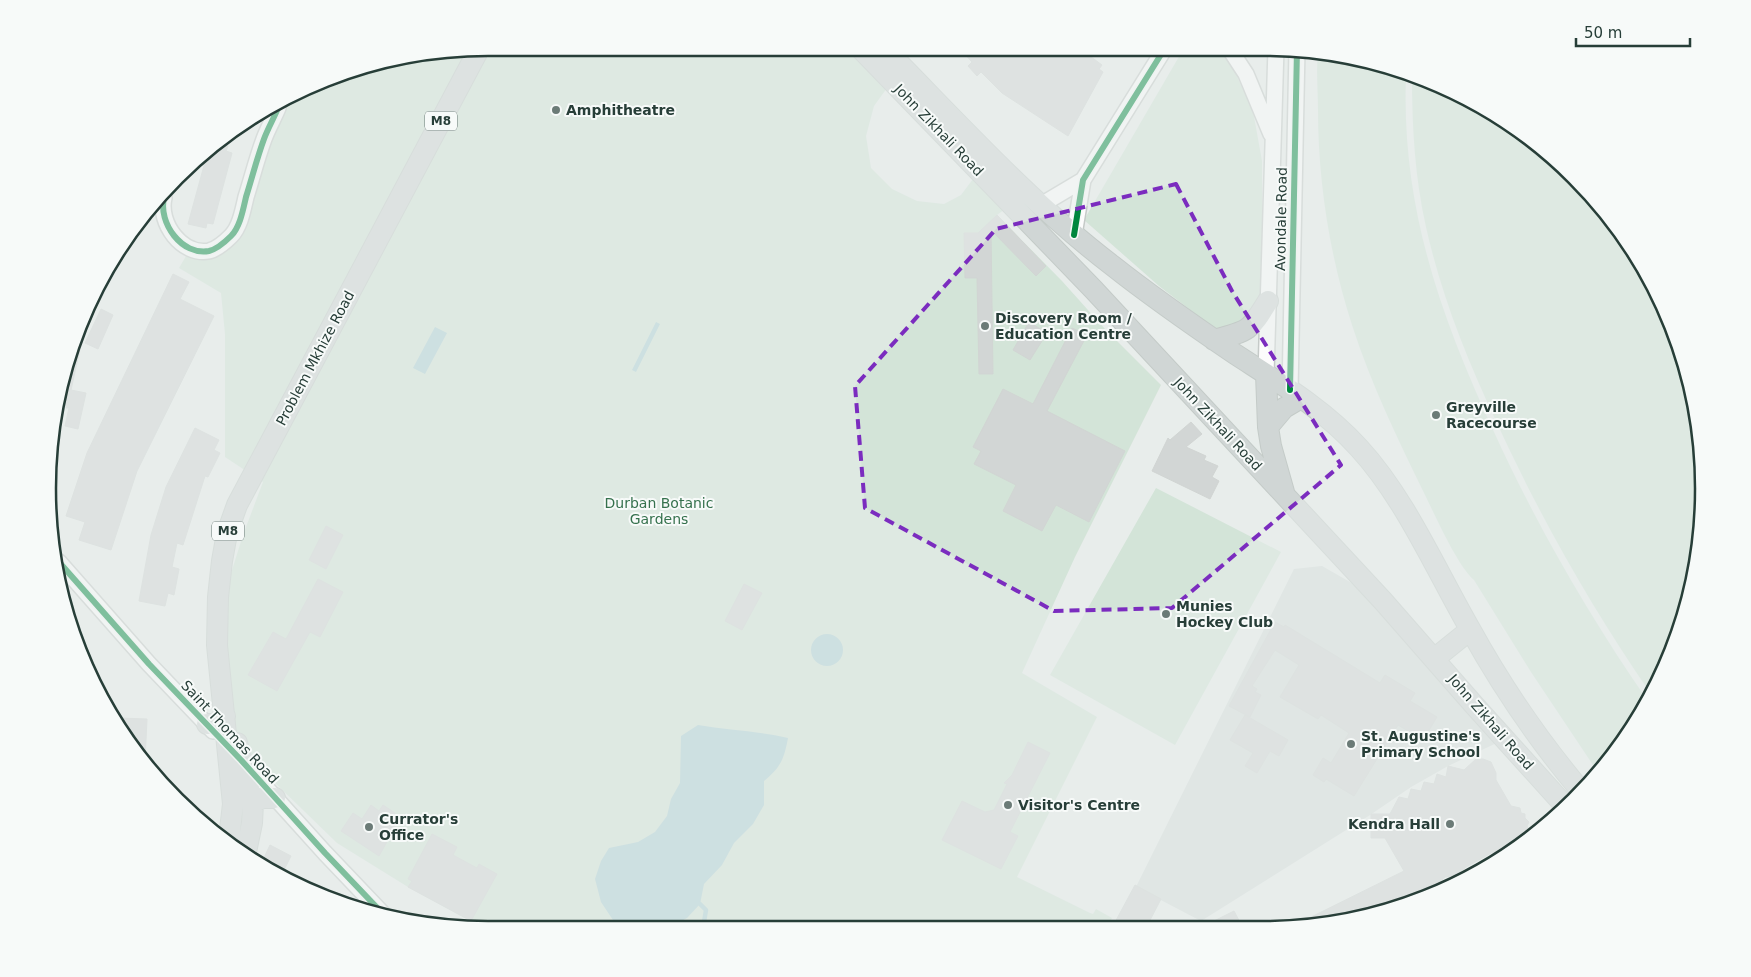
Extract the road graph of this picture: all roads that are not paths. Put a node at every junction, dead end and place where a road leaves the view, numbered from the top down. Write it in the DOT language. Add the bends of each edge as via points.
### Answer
graph roads {
  1 [pos="475,56"];
  2 [pos="868,56"];
  3 [pos="892,56"];
  4 [pos="1161,56"];
  5 [pos="1234,56"];
  6 [pos="1276,56"];
  7 [pos="1297,58"];
  8 [pos="276,112"];
  9 [pos="1273,138"];
  10 [pos="1083,180"];
  11 [pos="1040,204"];
  12 [pos="162,205"];
  13 [pos="1074,235"];
  14 [pos="1268,301"];
  15 [pos="1214,340"];
  16 [pos="1266,374"];
  17 [pos="1295,394"];
  18 [pos="1268,427"];
  19 [pos="1287,499"];
  20 [pos="64,568"];
  21 [pos="1470,630"];
  22 [pos="1434,659"];
  23 [pos="222,685"];
  24 [pos="225,716"];
  25 [pos="207,724"];
  26 [pos="234,752"];
  27 [pos="1576,786"];
  28 [pos="275,798"];
  29 [pos="1561,801"];
  30 [pos="253,804"];
  31 [pos="229,834"];
  32 [pos="247,847"];
  33 [pos="375,905"];
  1 -- 23 [label="main road, Problem Mkhize Road / M8" via="237,505 227,533 218,597 217,646"];
  2 -- 19 [label="main road, John Zikhali Road" via="1093,289"];
  3 -- 11 [label="main road, John Zikhali Road"];
  4 -- 10 [label="street"];
  5 -- 9 [label="street" via="1246,74"];
  6 -- 9 [label="street, Avondale Road"];
  7 -- 17 [label="street, Avondale Road"];
  8 -- 12 [label="street" via="264,139 240,220 223,244 208,251 188,248 167,226"];
  9 -- 14 [label="street, Avondale Road"];
  10 -- 11 [label="street"];
  10 -- 13 [label="street"];
  11 -- 13 [label="main road, John Zikhali Road"];
  13 -- 15 [label="main road, John Zikhali Road"];
  14 -- 15 [label="main road" via="1254,324 1246,330"];
  14 -- 16 [label="street, Avondale Road"];
  15 -- 16 [label="main road, John Zikhali Road"];
  16 -- 17 [label="main road, John Zikhali Road"];
  16 -- 18 [label="main road"];
  17 -- 18 [label="main road"];
  17 -- 21 [label="main road, John Zikhali Road" via="1336,425 1376,469 1424,545"];
  18 -- 19 [label="main road"];
  19 -- 22 [label="main road, John Zikhali Road"];
  20 -- 25 [label="street, Saint Thomas Road"];
  21 -- 22 [label="main road"];
  21 -- 27 [label="main road, John Zikhali Road" via="1539,739"];
  22 -- 29 [label="main road, John Zikhali Road"];
  23 -- 24 [label="main road, M8"];
  23 -- 26 [label="main road, M8"];
  24 -- 25 [label="main road" via="215,724"];
  24 -- 26 [label="main road, M8"];
  25 -- 26 [label="street, Saint Thomas Road"];
  26 -- 28 [label="street, Saint Thomas Road"];
  26 -- 30 [label="main road, M8"];
  26 -- 31 [label="main road, M8"];
  28 -- 30 [label="main road" via="262,798"];
  28 -- 33 [label="street, Saint Thomas Road"];
  30 -- 32 [label="main road, M8"];
}
